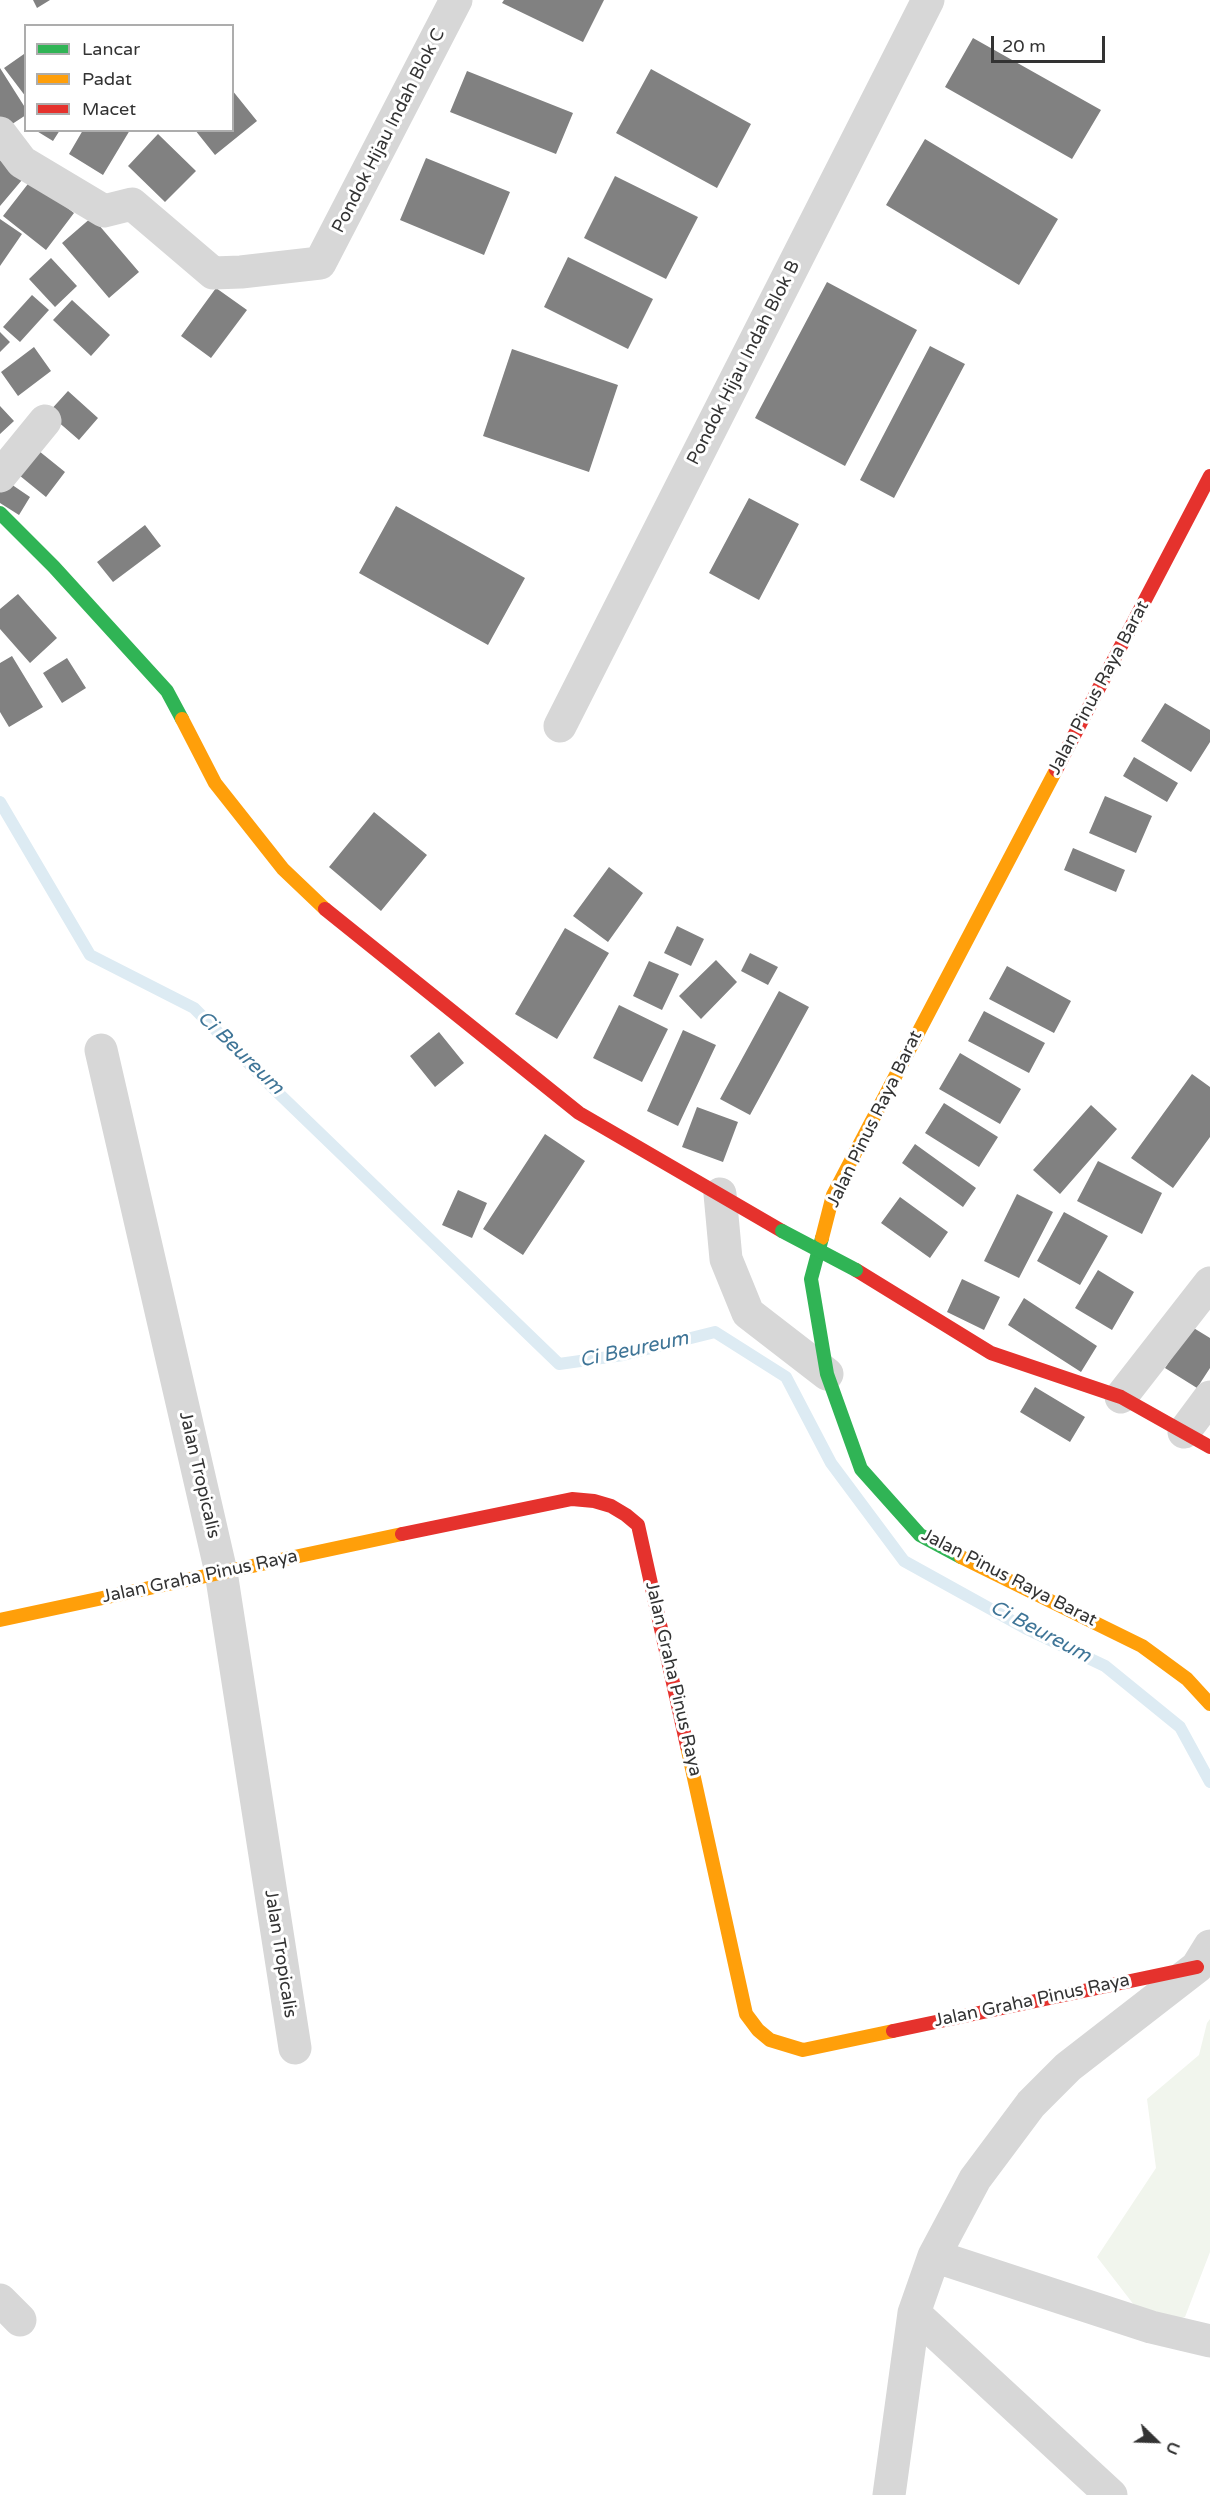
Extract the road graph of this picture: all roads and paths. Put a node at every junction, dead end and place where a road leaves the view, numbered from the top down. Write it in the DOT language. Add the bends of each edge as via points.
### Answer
graph roads {
  1 [pos="456,0"];
  2 [pos="928,0"];
  3 [pos="0,133"];
  4 [pos="45,421"];
  5 [pos="0,476"];
  6 [pos="1210,476"];
  7 [pos="0,513"];
  8 [pos="560,726"];
  9 [pos="101,1050"];
  10 [pos="720,1194"];
  11 [pos="1210,1283"];
  12 [pos="827,1374"];
  13 [pos="1121,1397"];
  14 [pos="1210,1397"];
  15 [pos="1197,1439"];
  16 [pos="221,1572"];
  17 [pos="0,1620"];
  18 [pos="1210,1704"];
  19 [pos="1203,1956"];
  20 [pos="295,2048"];
  21 [pos="933,2256"];
  22 [pos="914,2313"];
  23 [pos="1210,2341"];
  24 [pos="890,2495"];
  25 [pos="1112,2495"];
  1 -- 3 [label="street, Pondok Hijau Indah Blok C" via="320,262 213,273 132,204 104,211 22,162"];
  2 -- 8 [label="street, Pondok Hijau Indah Blok B"];
  4 -- 5 [label="street"];
  6 -- 12 [label="street, Jalan Pinus Raya Barat" via="833,1195 811,1279"];
  7 -- 10 [label="street" via="167,691 215,783 283,869 314,900 579,1113"];
  9 -- 16 [label="street, Jalan Tropicalis"];
  10 -- 12 [label="street" via="726,1259 747,1313"];
  10 -- 13 [label="street, bridge" via="856,1270 991,1353"];
  11 -- 13 [label="street"];
  12 -- 18 [label="street, Jalan Pinus Raya Barat" via="861,1469 920,1535 1142,1646 1187,1679"];
  13 -- 15 [label="street"];
  14 -- 15 [label="street"];
  16 -- 17 [label="street, Jalan Graha Pinus Raya"];
  16 -- 19 [label="street, Jalan Graha Pinus Raya" via="578,1498 632,1518 638,1525 746,2014 757,2032 781,2046 803,2050"];
  16 -- 20 [label="street, Jalan Tropicalis"];
  19 -- 21 [label="street" via="1068,2067 1031,2104 975,2178"];
  21 -- 22 [label="street"];
  21 -- 23 [label="street" via="1151,2327"];
  22 -- 24 [label="street"];
  22 -- 25 [label="street"];
}
